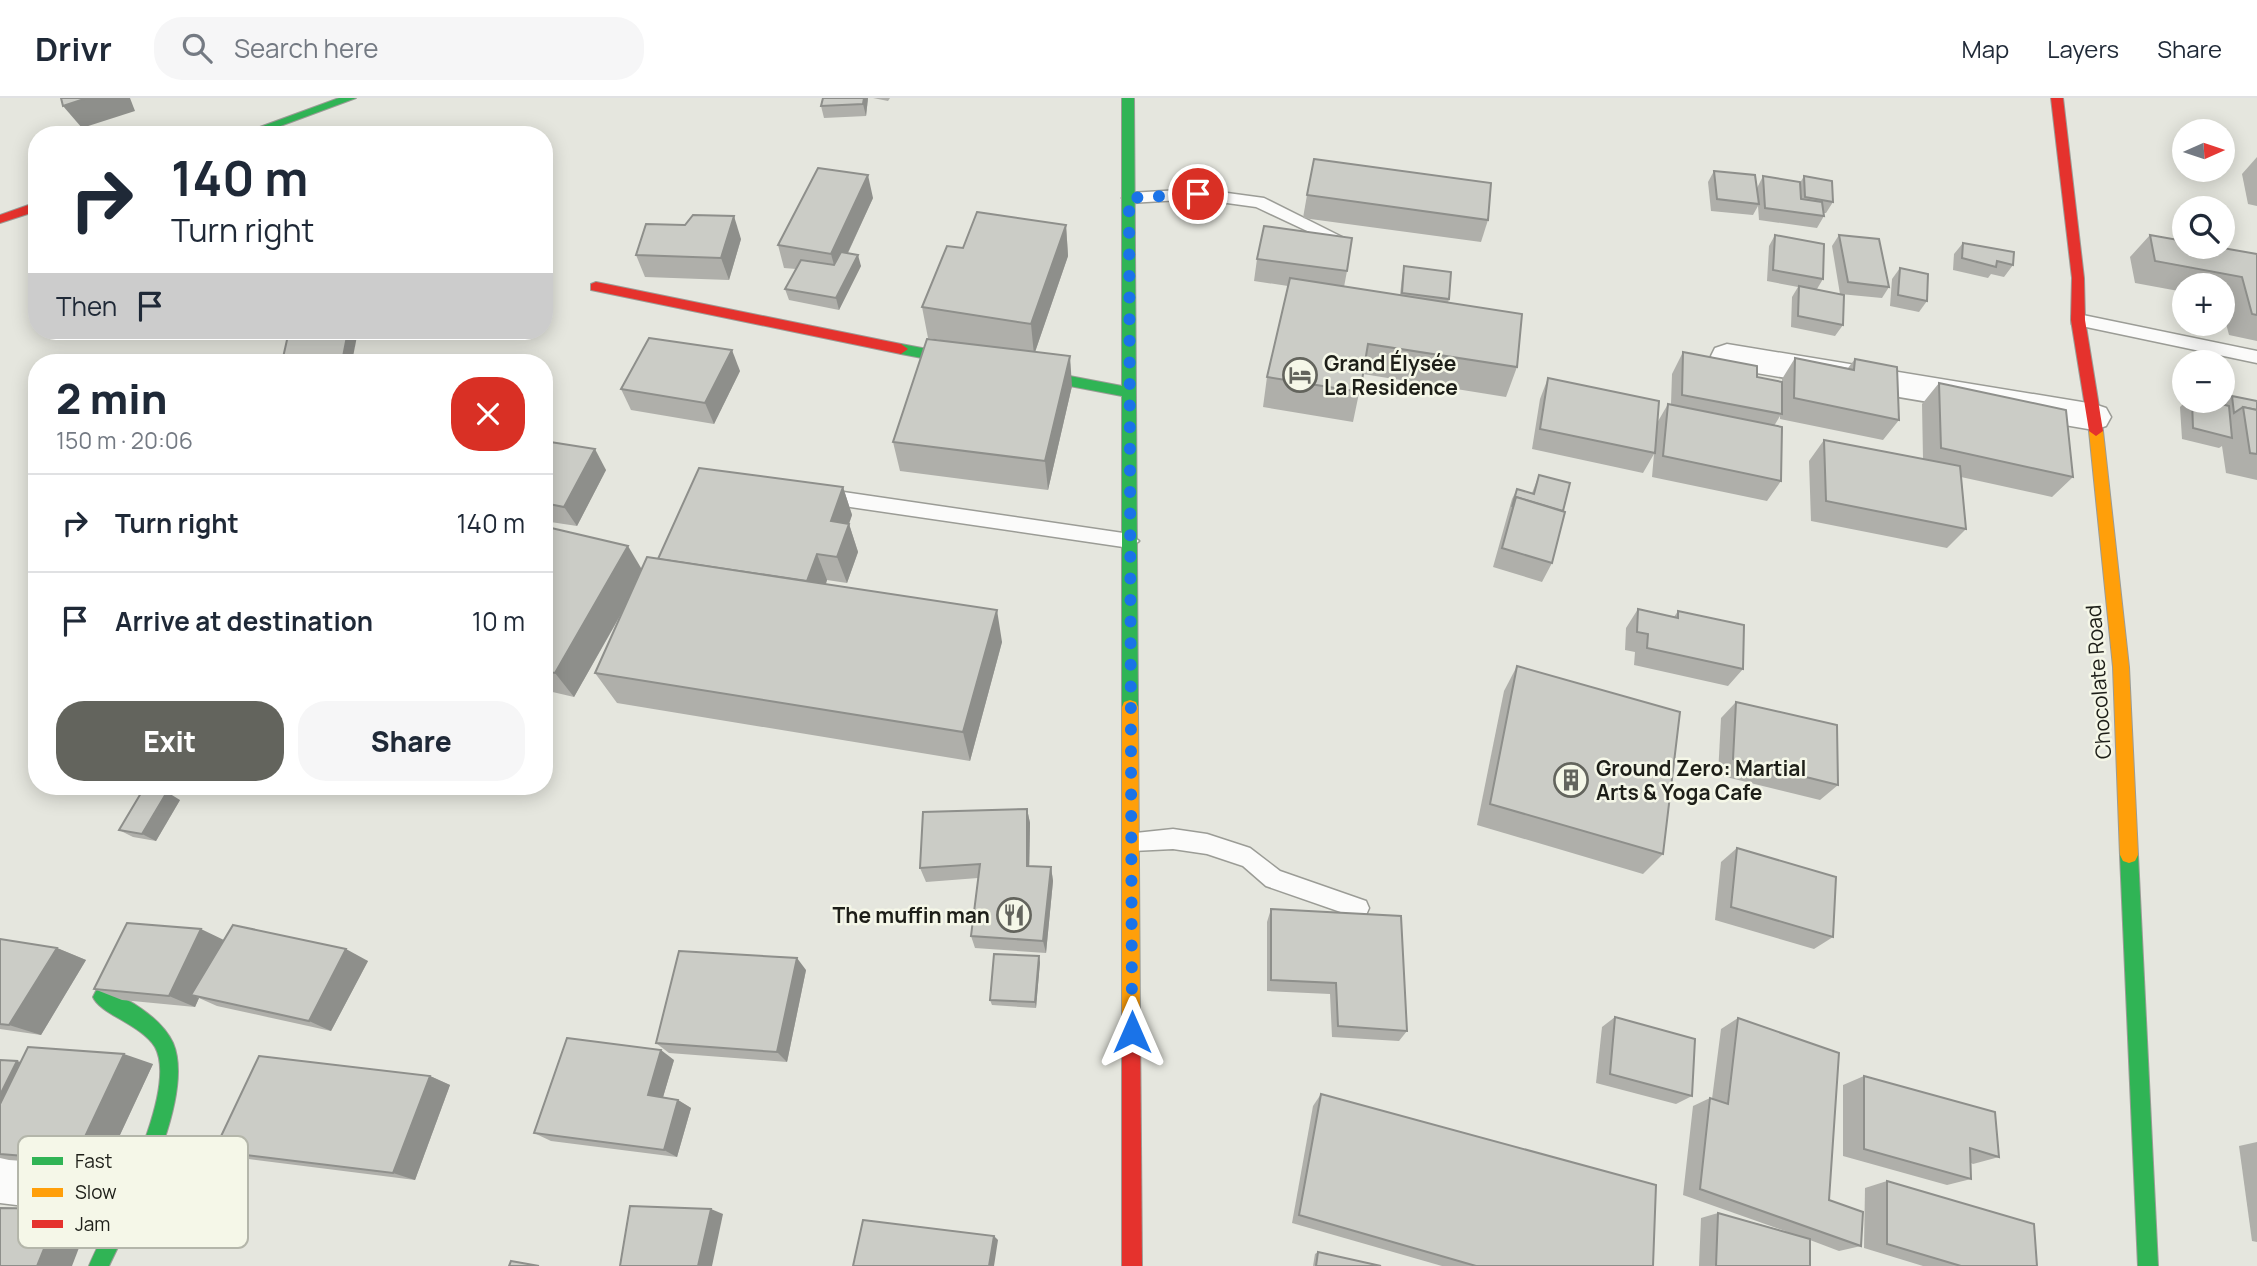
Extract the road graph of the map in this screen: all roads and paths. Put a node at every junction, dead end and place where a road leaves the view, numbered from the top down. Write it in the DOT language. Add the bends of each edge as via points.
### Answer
graph roads {
  1 [pos="350,98"];
  2 [pos="1128,98"];
  3 [pos="2057,98"];
  4 [pos="270,126"];
  5 [pos="1129,198"];
  6 [pos="28,209"];
  7 [pos="0,219"];
  8 [pos="1342,241"];
  9 [pos="596,288"];
  10 [pos="2078,320"];
  11 [pos="1727,356"];
  12 [pos="2257,357"];
  13 [pos="1129,392"];
  14 [pos="2094,417"];
  15 [pos="806,494"];
  16 [pos="1130,541"];
  17 [pos="1133,841"];
  18 [pos="1358,908"];
  19 [pos="102,997"];
  20 [pos="155,1136"];
  21 [pos="0,1179"];
  22 [pos="18,1181"];
  23 [pos="107,1248"];
  24 [pos="99,1266"];
  25 [pos="1132,1266"];
  26 [pos="2148,1266"];
  1 -- 4 [label="street"];
  2 -- 5 [label="street"];
  3 -- 10 [label="street, Chocolate Road" via="2078,278"];
  5 -- 8 [label="lane" via="1198,194 1259,202"];
  5 -- 13 [label="street"];
  6 -- 7 [label="street"];
  9 -- 13 [label="street"];
  10 -- 12 [label="lane"];
  10 -- 14 [label="street, Chocolate Road"];
  11 -- 14 [label="street"];
  13 -- 16 [label="street"];
  14 -- 26 [label="street, Chocolate Road" via="2121,667"];
  15 -- 16 [label="lane"];
  16 -- 17 [label="street"];
  17 -- 18 [label="lane" via="1173,839 1207,844 1250,859 1273,879"];
  17 -- 25 [label="street"];
  19 -- 20 [label="street" via="135,1016 166,1048 170,1076 165,1110"];
  21 -- 22 [label="street"];
  23 -- 24 [label="street"];
}
